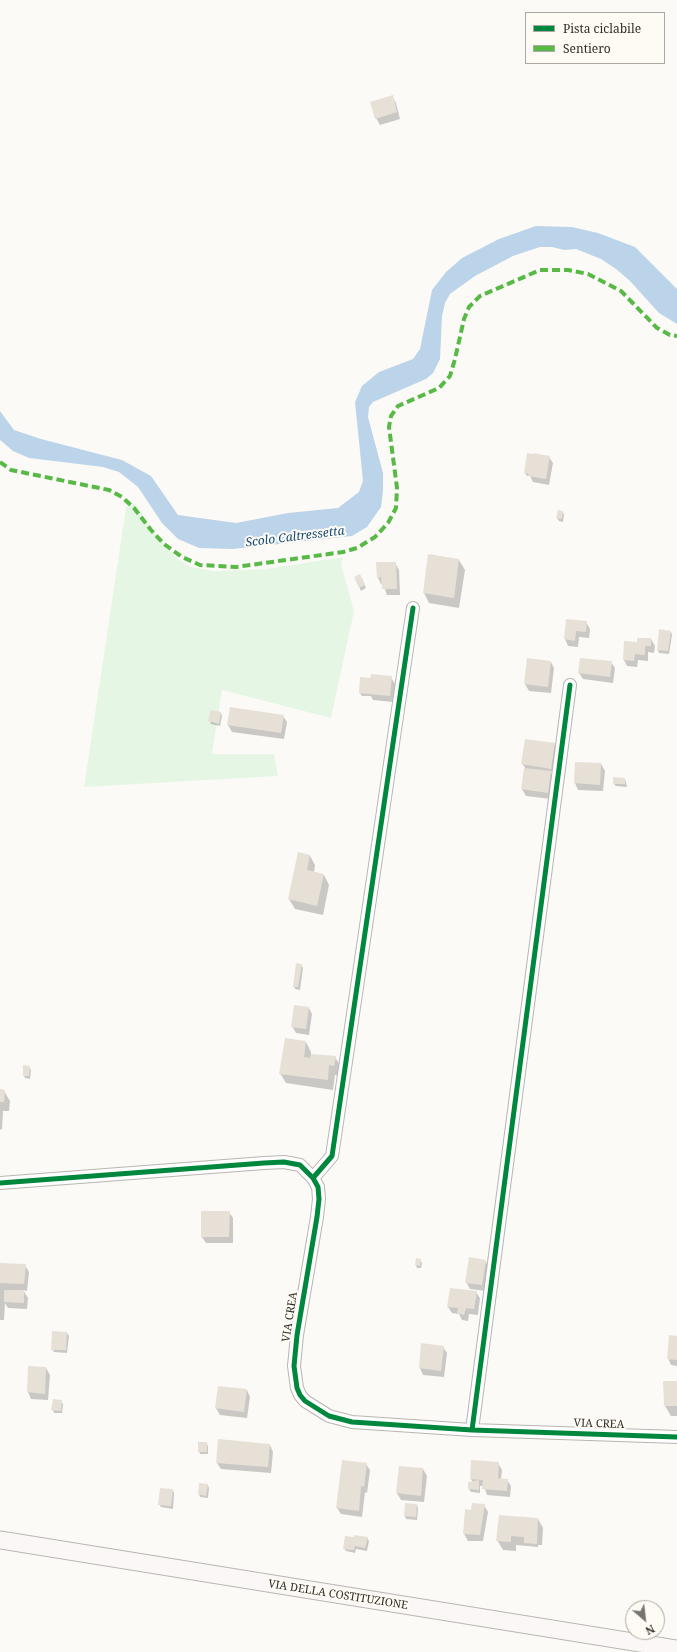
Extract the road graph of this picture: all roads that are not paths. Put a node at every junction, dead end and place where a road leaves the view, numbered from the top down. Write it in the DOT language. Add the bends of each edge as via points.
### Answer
graph roads {
  1 [pos="413,608"];
  2 [pos="570,685"];
  3 [pos="313,1178"];
  4 [pos="0,1183"];
  5 [pos="472,1430"];
  6 [pos="677,1437"];
  7 [pos="0,1540"];
  8 [pos="677,1649"];
  1 -- 3 [label="street" via="332,1156"];
  2 -- 5 [label="street"];
  3 -- 4 [label="street" via="300,1166 284,1162"];
  3 -- 5 [label="street, VIA CREA" via="318,1187 317,1217 294,1366 300,1395 329,1416 352,1422"];
  5 -- 6 [label="street, VIA CREA"];
  7 -- 8 [label="main road, VIA DELLA COSTITUZIONE"];
}
